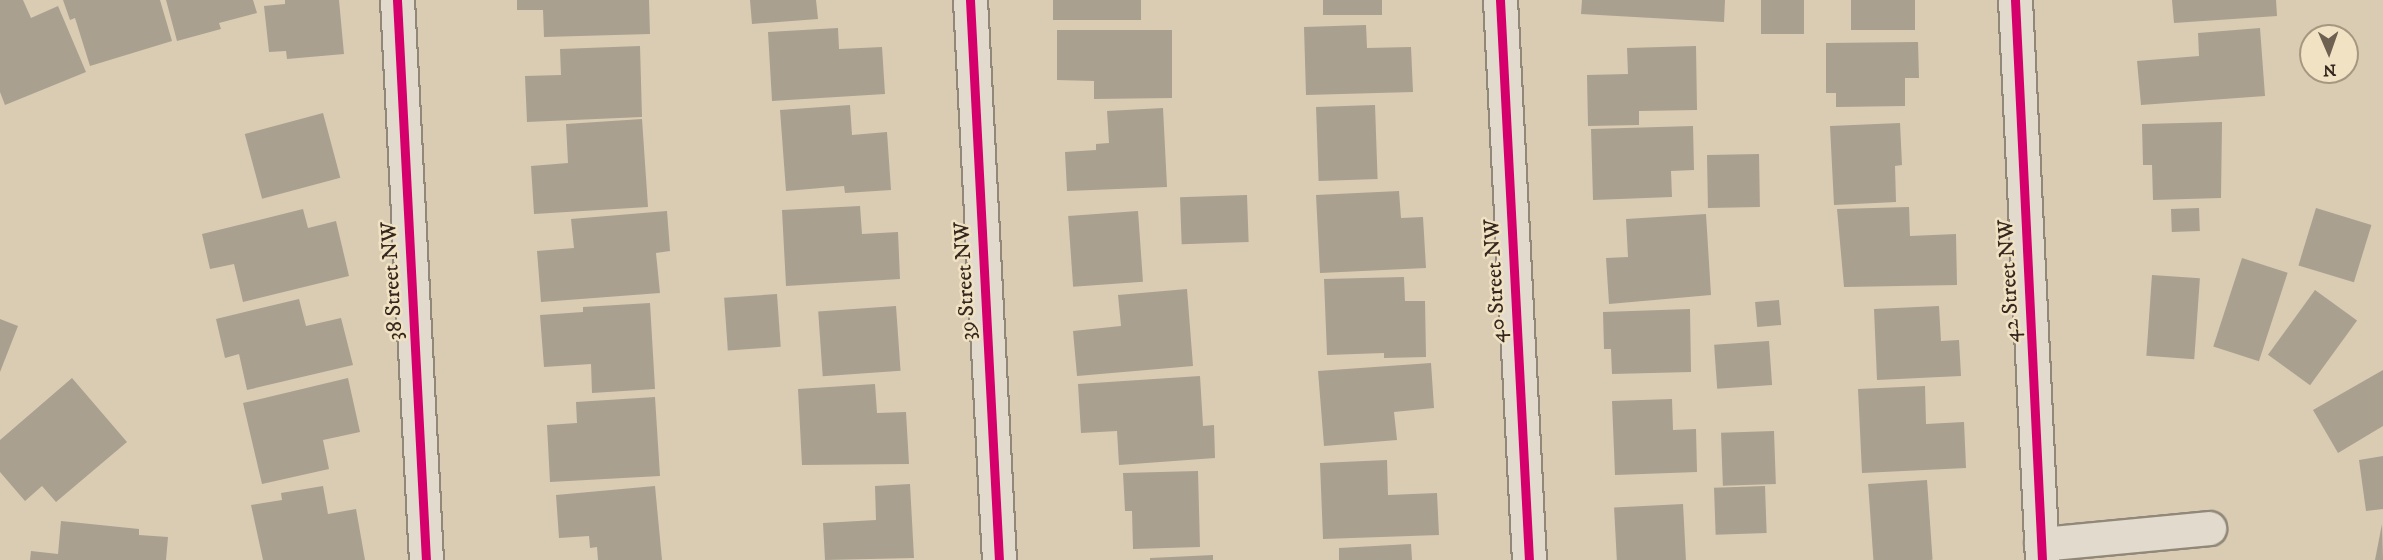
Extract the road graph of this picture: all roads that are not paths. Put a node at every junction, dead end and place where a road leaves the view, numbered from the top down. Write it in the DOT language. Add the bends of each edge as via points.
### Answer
graph roads {
  1 [pos="397,0"];
  2 [pos="970,0"];
  3 [pos="1500,0"];
  4 [pos="2015,0"];
  5 [pos="2209,528"];
  6 [pos="2041,552"];
  7 [pos="426,560"];
  8 [pos="999,560"];
  9 [pos="1529,560"];
  1 -- 7 [label="street, 38 Street NW"];
  2 -- 8 [label="street, 39 Street NW"];
  3 -- 9 [label="street, 40 Street NW"];
  4 -- 6 [label="street, 42 Street NW"];
  5 -- 6 [label="street, 42 Street NW"];
}
